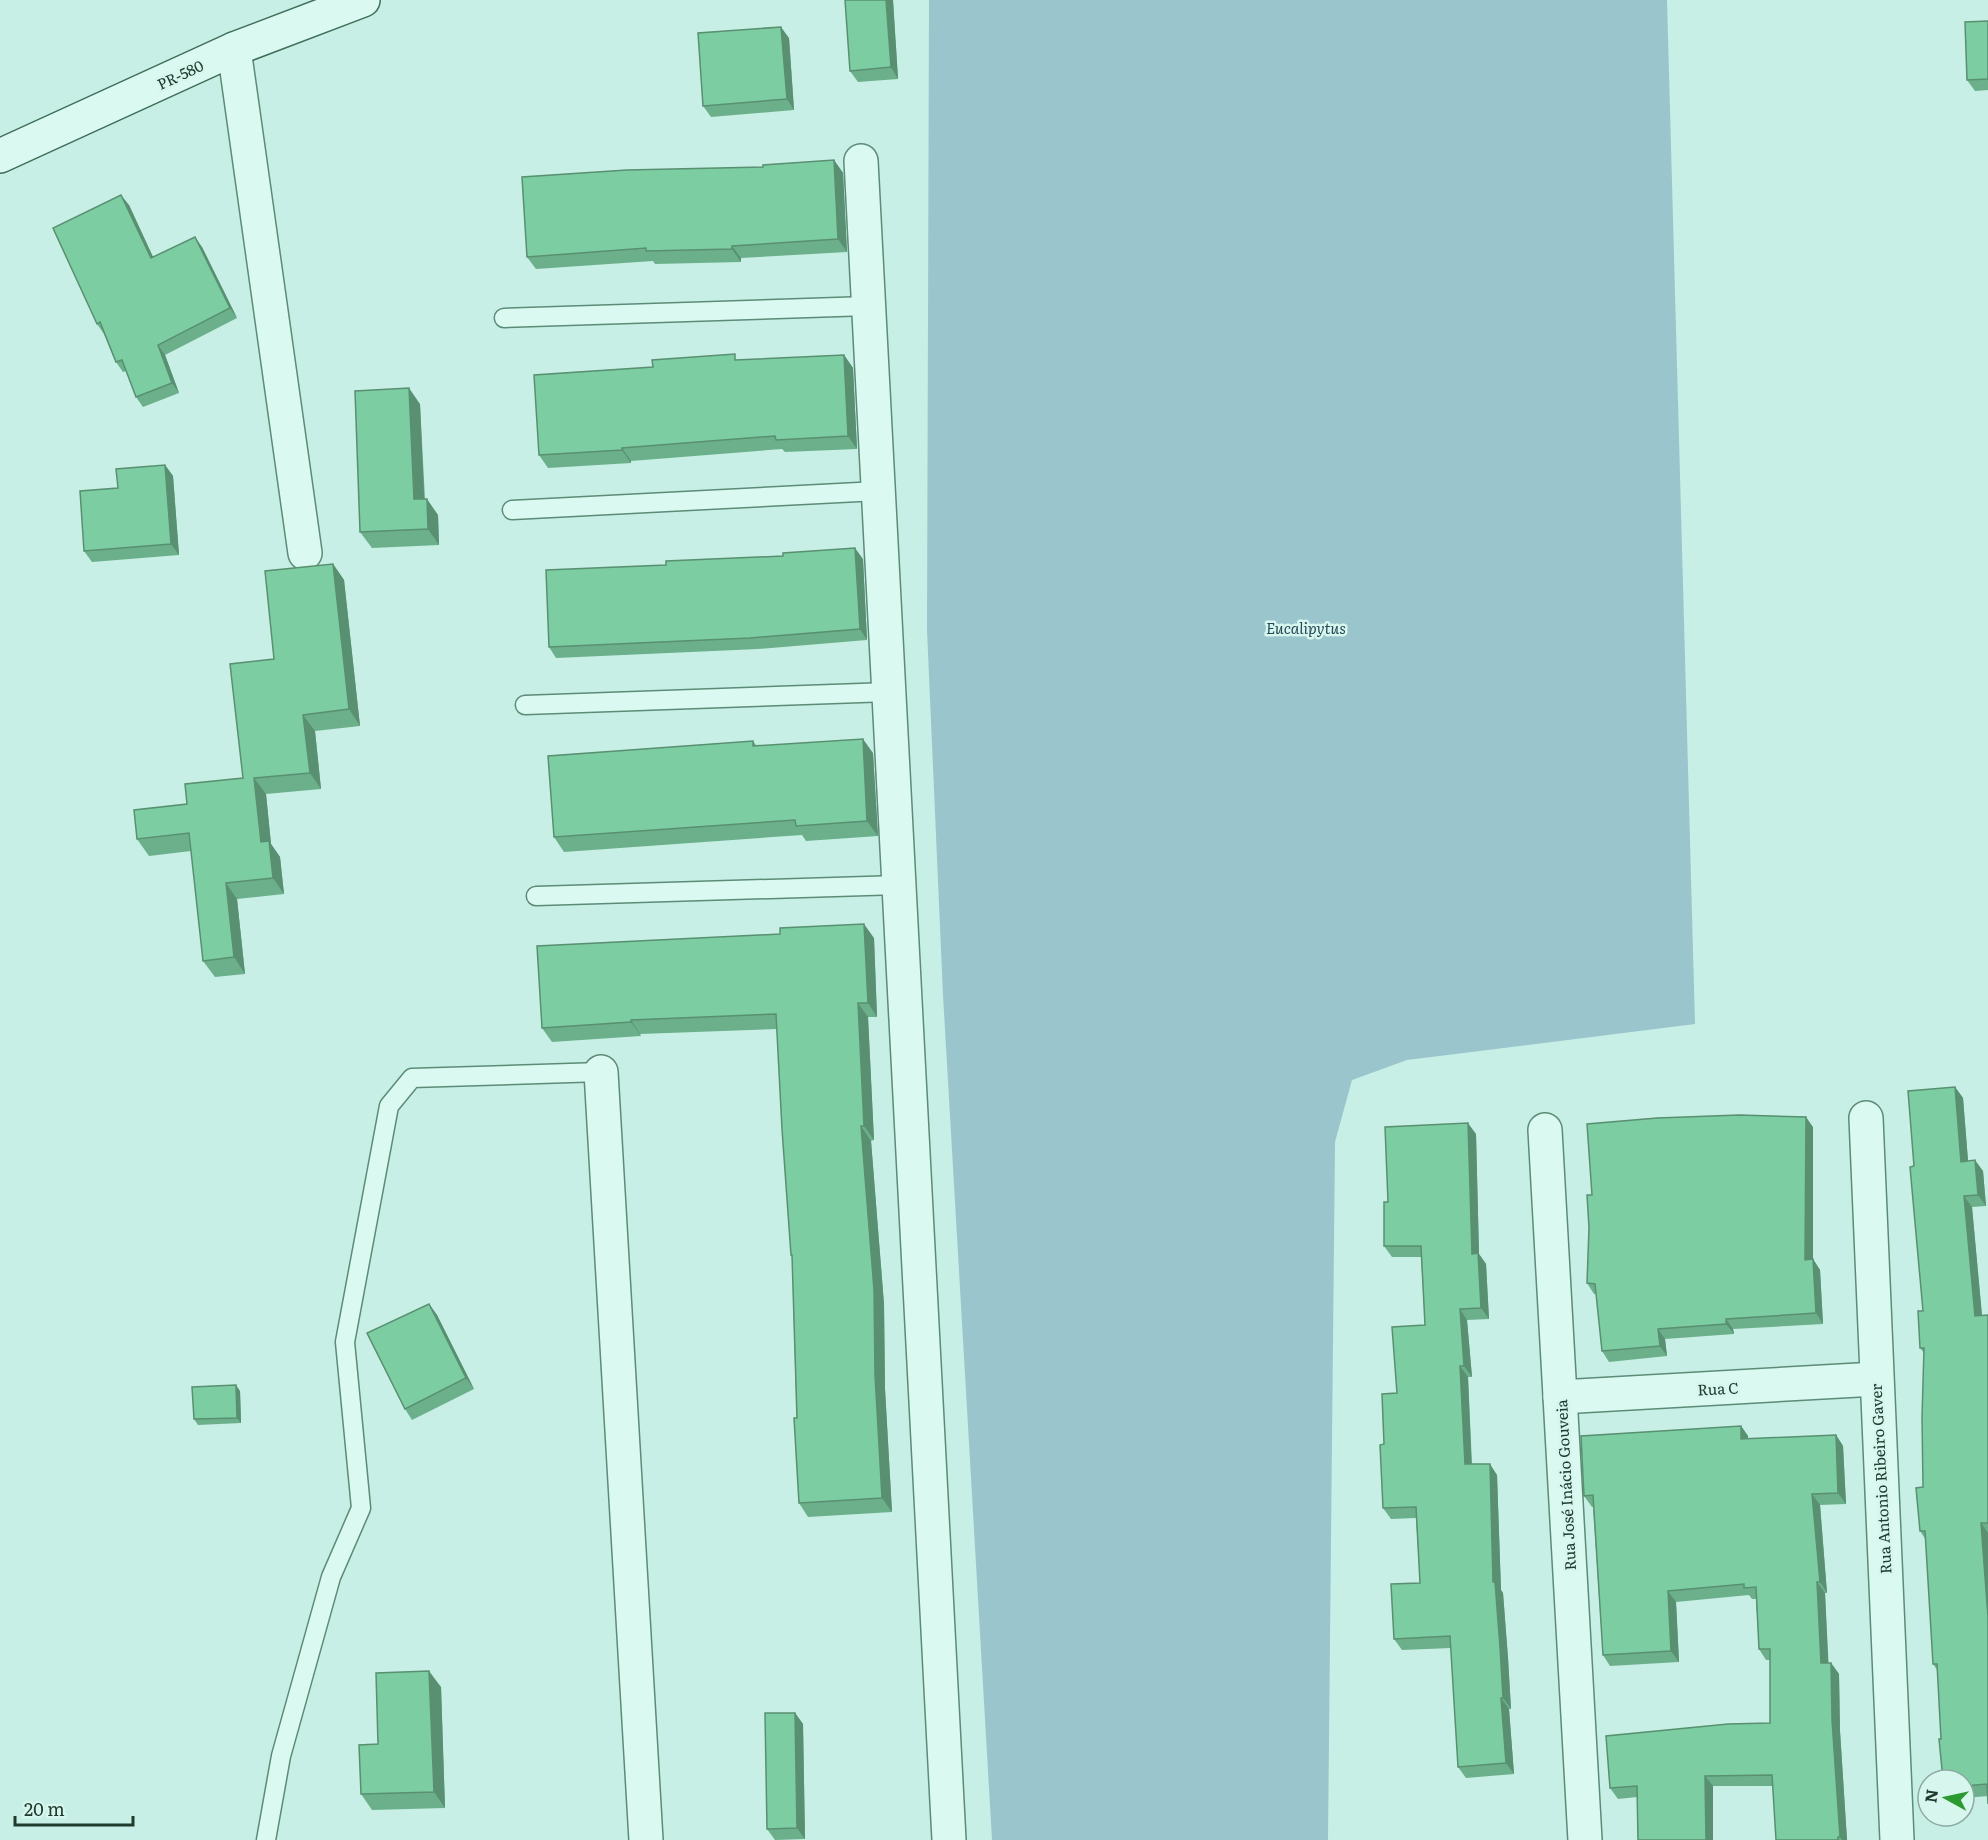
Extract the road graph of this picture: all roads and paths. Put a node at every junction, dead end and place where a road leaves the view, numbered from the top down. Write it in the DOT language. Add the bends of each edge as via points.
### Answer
graph roads {
  1 [pos="363,0"];
  2 [pos="234,49"];
  3 [pos="0,156"];
  4 [pos="861,161"];
  5 [pos="868,306"];
  6 [pos="504,318"];
  7 [pos="878,490"];
  8 [pos="512,510"];
  9 [pos="305,553"];
  10 [pos="889,692"];
  11 [pos="525,705"];
  12 [pos="899,885"];
  13 [pos="536,896"];
  14 [pos="601,1072"];
  15 [pos="1866,1118"];
  16 [pos="1545,1130"];
  17 [pos="1876,1379"];
  18 [pos="1560,1397"];
  19 [pos="266,1840"];
  20 [pos="646,1840"];
  21 [pos="949,1840"];
  22 [pos="1585,1840"];
  23 [pos="1897,1840"];
  1 -- 2 [label="street, PR-580 / PR-580"];
  2 -- 3 [label="street, PR-580 / PR-580"];
  2 -- 9 [label="street"];
  4 -- 5 [label="street"];
  5 -- 6 [label="lane"];
  5 -- 7 [label="street"];
  7 -- 8 [label="lane"];
  7 -- 10 [label="street"];
  10 -- 11 [label="lane"];
  10 -- 12 [label="street"];
  12 -- 13 [label="lane"];
  12 -- 21 [label="street"];
  14 -- 19 [label="lane" via="412,1078 388,1106 345,1342 361,1508 332,1578 281,1756"];
  14 -- 20 [label="street"];
  15 -- 17 [label="street, Rua Antonio Ribeiro Gaver"];
  16 -- 18 [label="street, Rua José Inácio Gouveia"];
  17 -- 18 [label="street, Rua C"];
  17 -- 23 [label="street, Rua Antonio Ribeiro Gaver"];
  18 -- 22 [label="street, Rua José Inácio Gouveia"];
}
